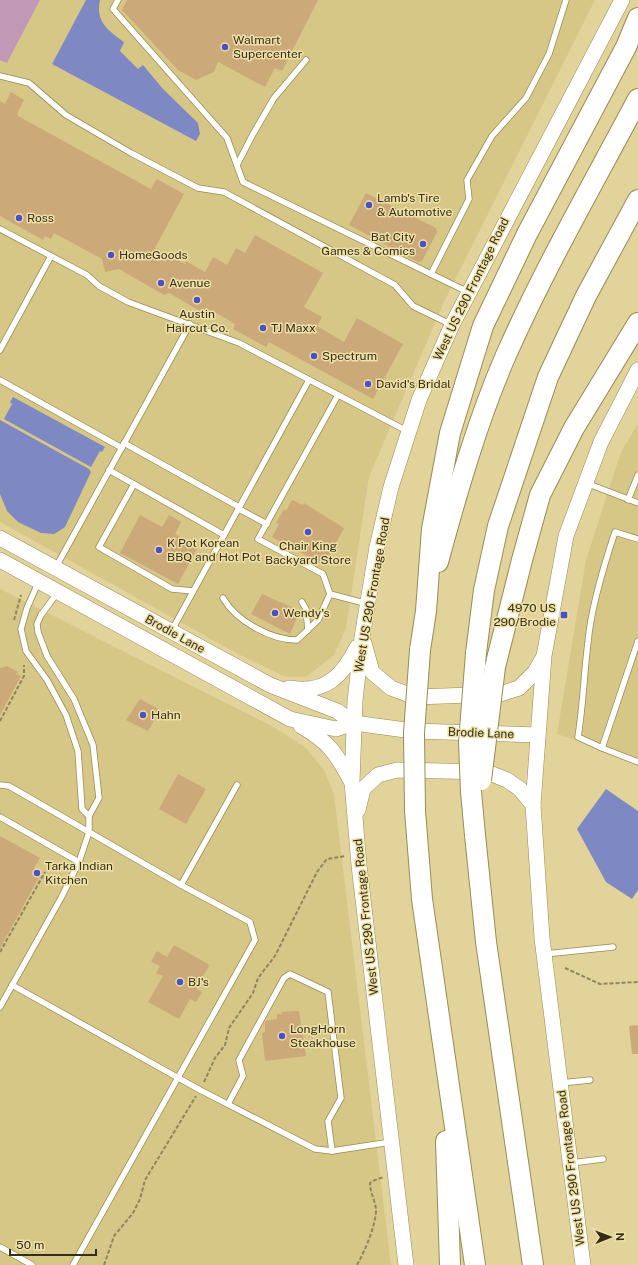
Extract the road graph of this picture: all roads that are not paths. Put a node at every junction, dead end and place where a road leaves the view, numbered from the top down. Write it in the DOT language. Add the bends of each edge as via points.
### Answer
graph roads {
  1 [pos="118,0"];
  2 [pos="566,0"];
  3 [pos="622,0"];
  4 [pos="638,18"];
  5 [pos="306,60"];
  6 [pos="0,76"];
  7 [pos="638,99"];
  8 [pos="237,165"];
  9 [pos="638,200"];
  10 [pos="0,230"];
  11 [pos="51,256"];
  12 [pos="431,274"];
  13 [pos="468,292"];
  14 [pos="638,323"];
  15 [pos="190,324"];
  16 [pos="452,325"];
  17 [pos="0,350"];
  18 [pos="638,370"];
  19 [pos="0,380"];
  20 [pos="309,380"];
  21 [pos="338,395"];
  22 [pos="409,432"];
  23 [pos="123,445"];
  24 [pos="109,470"];
  25 [pos="638,476"];
  26 [pos="585,482"];
  27 [pos="134,484"];
  28 [pos="628,500"];
  29 [pos="638,503"];
  30 [pos="239,508"];
  31 [pos="266,524"];
  32 [pos="224,535"];
  33 [pos="0,538"];
  34 [pos="638,539"];
  35 [pos="0,551"];
  36 [pos="0,560"];
  37 [pos="55,568"];
  38 [pos="38,582"];
  39 [pos="194,590"];
  40 [pos="58,592"];
  41 [pos="330,594"];
  42 [pos="223,598"];
  43 [pos="302,602"];
  44 [pos="368,604"];
  45 [pos="426,610"];
  46 [pos="308,630"];
  47 [pos="171,631"];
  48 [pos="362,637"];
  49 [pos="638,641"];
  50 [pos="544,656"];
  51 [pos="270,685"];
  52 [pos="290,719"];
  53 [pos="354,723"];
  54 [pos="538,735"];
  55 [pos="602,748"];
  56 [pos="638,762"];
  57 [pos="352,782"];
  58 [pos="0,784"];
  59 [pos="237,785"];
  60 [pos="533,805"];
  61 [pos="89,816"];
  62 [pos="0,817"];
  63 [pos="355,822"];
  64 [pos="89,832"];
  65 [pos="475,835"];
  66 [pos="79,862"];
  67 [pos="181,885"];
  68 [pos="613,947"];
  69 [pos="545,954"];
  70 [pos="12,985"];
  71 [pos="0,1007"];
  72 [pos="445,1063"];
  73 [pos="178,1077"];
  74 [pos="590,1080"];
  75 [pos="561,1083"];
  76 [pos="228,1104"];
  77 [pos="391,1142"];
  78 [pos="332,1151"];
  79 [pos="603,1160"];
  80 [pos="570,1163"];
  81 [pos="0,1247"];
  82 [pos="32,1265"];
  83 [pos="73,1265"];
  84 [pos="406,1265"];
  85 [pos="450,1265"];
  86 [pos="475,1265"];
  87 [pos="533,1265"];
  88 [pos="583,1265"];
  1 -- 8 [label="lane" via="114,9 227,138"];
  2 -- 12 [label="lane" via="549,54 526,98 492,136 467,180 468,199"];
  3 -- 13 [label="main road, West US 290 Frontage Road"];
  4 -- 45 [label="highway" via="626,47 527,234 483,326 450,432 432,529"];
  5 -- 8 [label="lane" via="274,98"];
  6 -- 16 [label="lane" via="29,83 66,115 131,153 198,188 224,192 395,286 414,306"];
  7 -- 45 [label="highway" via="506,355 466,462"];
  8 -- 12 [label="lane" via="243,182"];
  9 -- 65 [label="highway, bridge" via="586,296 548,377 498,526 484,590 476,653 470,742 470,792"];
  10 -- 11 [label="lane"];
  11 -- 15 [label="lane" via="87,275 99,286 128,302"];
  11 -- 17 [label="lane"];
  12 -- 13 [label="lane"];
  13 -- 16 [label="main road, West US 290 Frontage Road"];
  14 -- 65 [label="highway, bridge" via="574,428 540,495 495,667"];
  15 -- 20 [label="lane" via="239,343"];
  15 -- 23 [label="lane"];
  16 -- 22 [label="main road, West US 290 Frontage Road" via="419,400"];
  18 -- 26 [label="main road, West US 290 Frontage Road" via="601,442"];
  19 -- 23 [label="lane"];
  20 -- 21 [label="lane"];
  20 -- 30 [label="lane"];
  21 -- 22 [label="lane"];
  21 -- 31 [label="lane"];
  22 -- 44 [label="main road, West US 290 Frontage Road" via="377,547"];
  23 -- 24 [label="lane"];
  23 -- 30 [label="lane"];
  24 -- 27 [label="lane"];
  24 -- 37 [label="lane"];
  25 -- 28 [label="lane"];
  26 -- 28 [label="lane"];
  26 -- 50 [label="main road, West US 290 Frontage Road" via="566,536"];
  27 -- 32 [label="lane"];
  27 -- 39 [label="lane" via="99,548 172,589"];
  28 -- 29 [label="lane"];
  30 -- 31 [label="lane"];
  30 -- 32 [label="lane"];
  31 -- 41 [label="lane" via="258,539 323,574"];
  32 -- 39 [label="lane"];
  33 -- 37 [label="main road, Brodie Lane"];
  34 -- 55 [label="lane" via="615,532 605,564 588,641 578,737"];
  35 -- 37 [label="main road" via="28,566 47,572"];
  36 -- 38 [label="main road, Brodie Lane"];
  37 -- 47 [label="main road, Brodie Lane"];
  38 -- 40 [label="main road, Brodie Lane"];
  38 -- 61 [label="lane" via="21,629 26,651 47,680 66,715 78,751 82,809"];
  39 -- 47 [label="lane"];
  40 -- 52 [label="main road, Brodie Lane"];
  40 -- 61 [label="lane" via="41,615 37,624 38,632 48,656 74,699 94,745 99,798"];
  41 -- 44 [label="lane"];
  41 -- 46 [label="lane" via="318,620"];
  42 -- 46 [label="lane" via="228,607 250,624 276,637 297,640"];
  43 -- 46 [label="lane" via="306,610"];
  44 -- 48 [label="main road, West US 290 Frontage Road"];
  45 -- 72 [label="highway, bridge" via="420,650 414,733 415,811 422,899"];
  47 -- 51 [label="main road, Brodie Lane"];
  48 -- 50 [label="main road" via="372,672 391,688 415,697 500,694 519,688 535,672"];
  48 -- 51 [label="main road" via="348,665 321,687 301,690"];
  48 -- 53 [label="main road, West US 290 Frontage Road"];
  49 -- 55 [label="lane"];
  50 -- 54 [label="main road, West US 290 Frontage Road"];
  51 -- 53 [label="main road, Brodie Lane" via="337,711"];
  52 -- 53 [label="main road, Brodie Lane" via="336,729"];
  52 -- 57 [label="main road" via="317,735 332,748"];
  53 -- 54 [label="main road, Brodie Lane" via="412,731"];
  53 -- 57 [label="main road, West US 290 Frontage Road"];
  54 -- 60 [label="main road, West US 290 Frontage Road"];
  55 -- 56 [label="lane"];
  57 -- 63 [label="main road, West US 290 Frontage Road"];
  58 -- 64 [label="lane" via="9,786"];
  59 -- 67 [label="lane"];
  60 -- 63 [label="main road" via="520,789 507,780 487,772 397,770 378,775 363,790"];
  60 -- 69 [label="main road, West US 290 Frontage Road"];
  61 -- 64 [label="lane"];
  62 -- 66 [label="lane"];
  63 -- 77 [label="main road, West US 290 Frontage Road"];
  64 -- 66 [label="lane"];
  64 -- 67 [label="lane"];
  65 -- 87 [label="highway" via="486,942"];
  66 -- 70 [label="lane"];
  67 -- 73 [label="lane" via="250,922 255,940"];
  68 -- 69 [label="lane"];
  69 -- 75 [label="main road, West US 290 Frontage Road"];
  70 -- 71 [label="lane"];
  70 -- 73 [label="lane"];
  72 -- 85 [label="highway"];
  72 -- 86 [label="highway"];
  73 -- 76 [label="lane"];
  73 -- 83 [label="lane"];
  74 -- 75 [label="lane"];
  75 -- 80 [label="main road, West US 290 Frontage Road"];
  76 -- 78 [label="lane" via="315,1149"];
  76 -- 78 [label="lane" via="243,1076 239,1060 284,978 290,974 328,992 341,1098 328,1121"];
  77 -- 78 [label="lane"];
  77 -- 84 [label="main road, West US 290 Frontage Road"];
  79 -- 80 [label="lane"];
  80 -- 88 [label="main road, West US 290 Frontage Road"];
  81 -- 82 [label="lane"];
}
